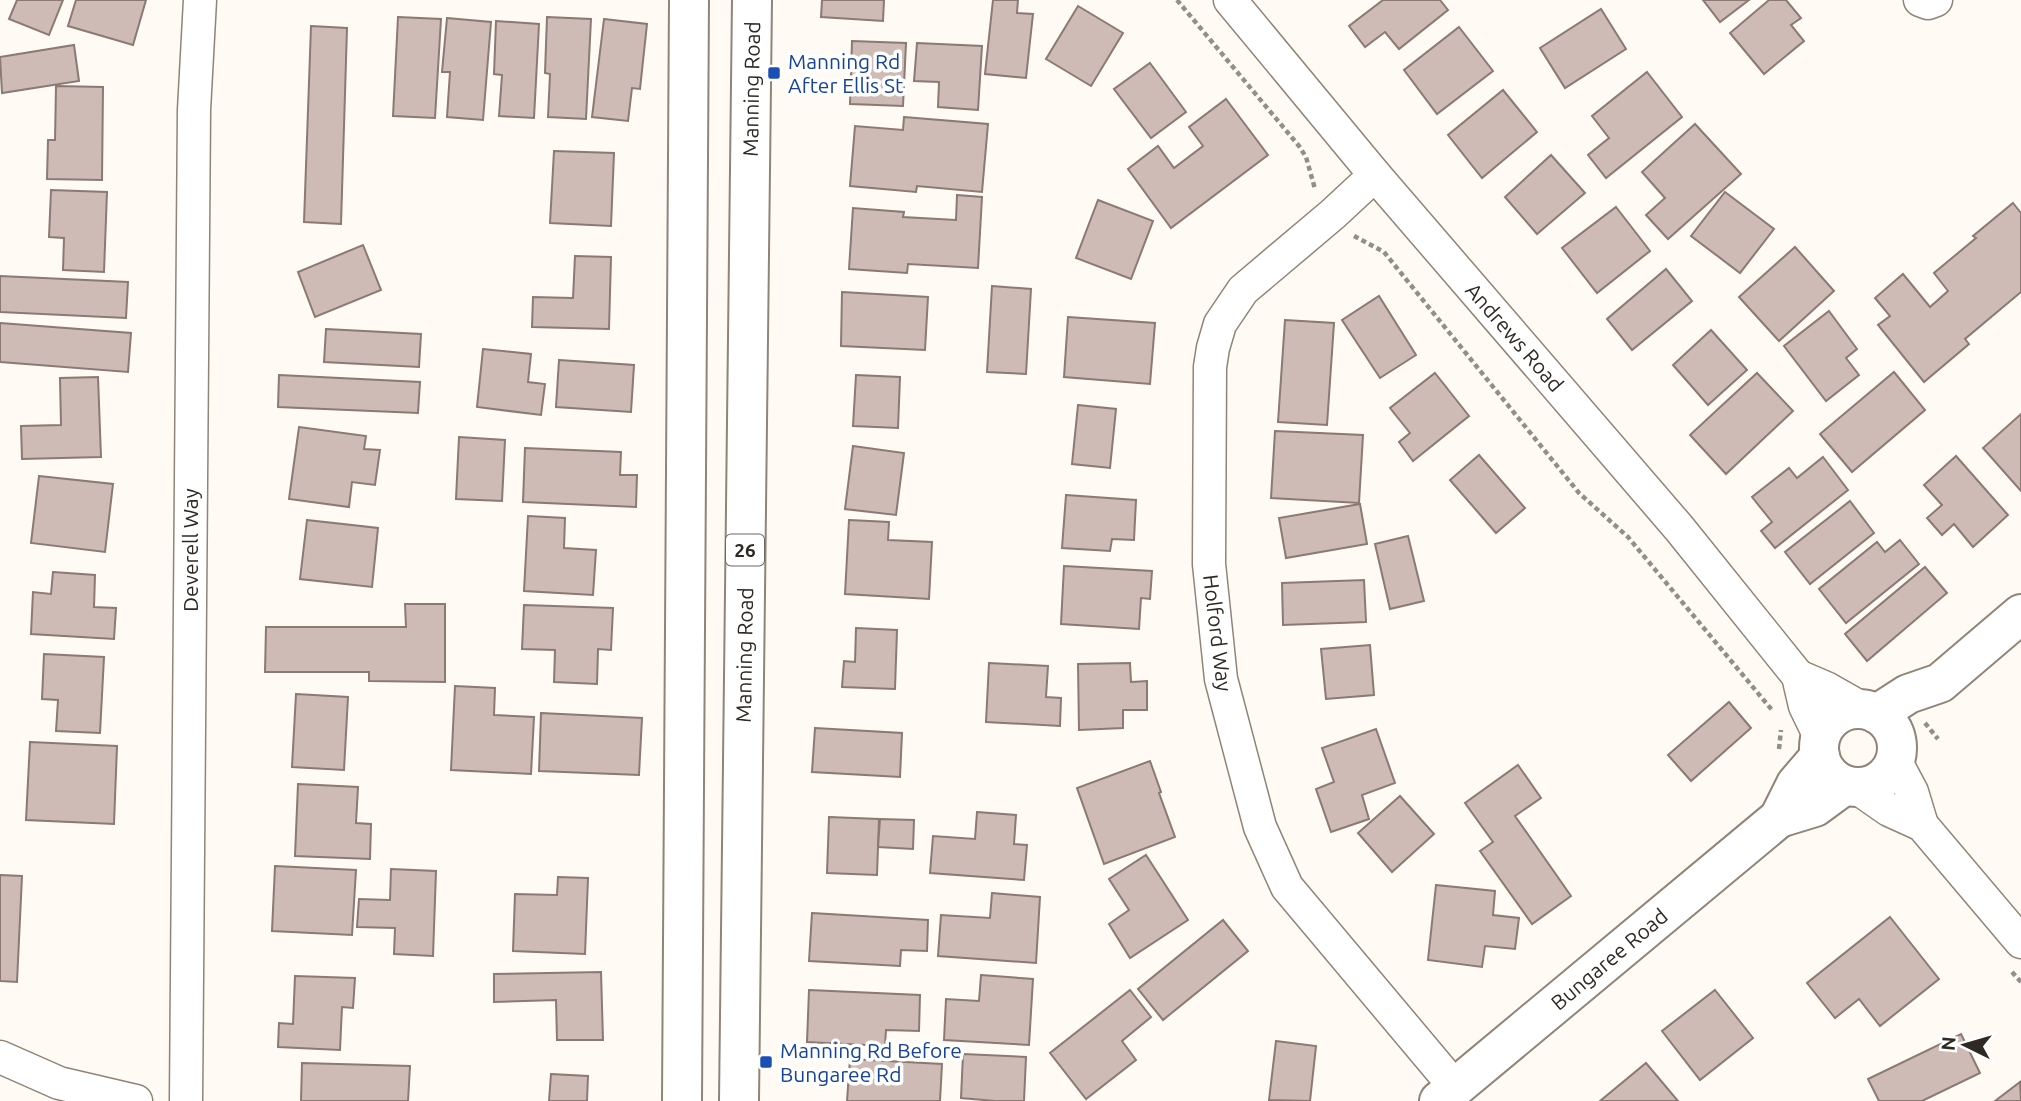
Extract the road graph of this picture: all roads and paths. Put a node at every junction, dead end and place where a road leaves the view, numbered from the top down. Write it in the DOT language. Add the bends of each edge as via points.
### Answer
graph roads {
  1 [pos="200,0"];
  2 [pos="689,0"];
  3 [pos="751,0"];
  4 [pos="1177,0"];
  5 [pos="1230,0"];
  6 [pos="1920,0"];
  7 [pos="1936,0"];
  8 [pos="1376,175"];
  9 [pos="1333,214"];
  10 [pos="2021,614"];
  11 [pos="1798,676"];
  12 [pos="1776,715"];
  13 [pos="1781,725"];
  14 [pos="1883,732"];
  15 [pos="1820,747"];
  16 [pos="1779,752"];
  17 [pos="1851,786"];
  18 [pos="1779,818"];
  19 [pos="1922,825"];
  20 [pos="2021,942"];
  21 [pos="0,1057"];
  22 [pos="1447,1094"];
  23 [pos="136,1101"];
  24 [pos="186,1101"];
  25 [pos="682,1101"];
  26 [pos="739,1101"];
  1 -- 24 [label="street, Deverell Way" via="194,110"];
  2 -- 25 [label="main road"];
  3 -- 26 [label="main road, Manning Road / 26"];
  4 -- 9 [label="path" via="1299,146 1313,187"];
  5 -- 8 [label="street, Andrews Road"];
  6 -- 7 [label="street"];
  8 -- 9 [label="street, Holford Way"];
  8 -- 11 [label="street, Andrews Road" via="1679,528"];
  9 -- 12 [label="path" via="1350,234 1384,252 1579,493 1628,537"];
  9 -- 22 [label="street, Holford Way" via="1243,290 1220,324 1213,348 1209,564 1221,678 1260,827 1287,887"];
  10 -- 14 [label="main road, Bungaree Road" via="1940,682 1909,694"];
  11 -- 14 [label="street, Andrews Road" via="1826,688"];
  11 -- 15 [label="street, Andrews Road"];
  13 -- 16 [label="path"];
  14 -- 15 [label="main road, Bungaree Road" via="1841,713 1825,727"];
  14 -- 17 [label="main road, Bungaree Road" via="1890,771 1869,786"];
  14 -- 19 [label="street" via="1912,792"];
  15 -- 17 [label="main road" via="1824,768 1833,779"];
  15 -- 18 [label="main road, Bungaree Road"];
  17 -- 18 [label="main road, Bungaree Road" via="1815,807"];
  17 -- 19 [label="street"];
  18 -- 22 [label="main road, Bungaree Road"];
  19 -- 20 [label="street"];
  21 -- 23 [label="street" via="59,1083"];
}
